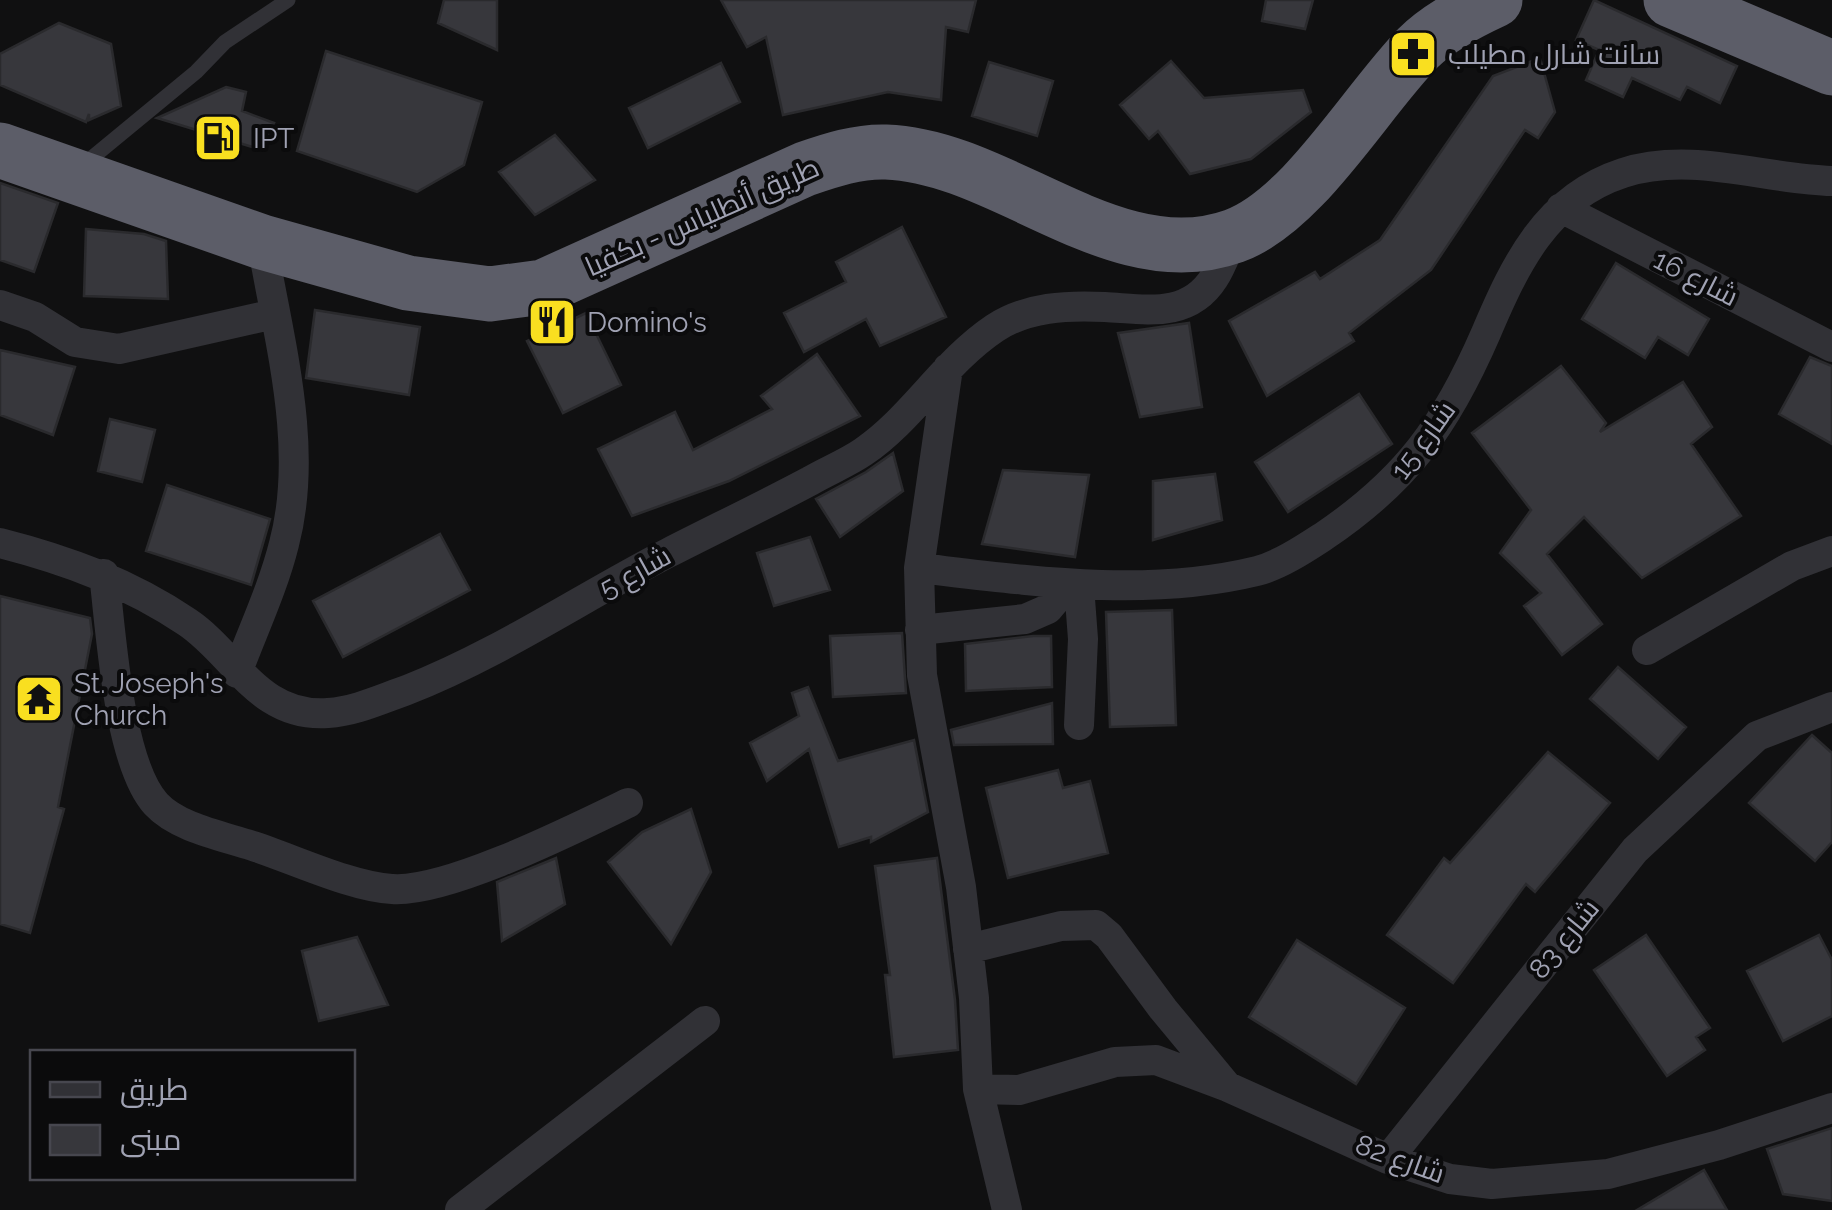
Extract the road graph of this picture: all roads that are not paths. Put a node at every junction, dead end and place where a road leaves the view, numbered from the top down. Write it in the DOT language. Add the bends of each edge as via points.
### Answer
graph roads {
  1 [pos="288,0"];
  2 [pos="1496,0"];
  3 [pos="1672,0"];
  4 [pos="1425,23"];
  5 [pos="1832,68"];
  6 [pos="0,150"];
  7 [pos="71,175"];
  8 [pos="1832,181"];
  9 [pos="1561,208"];
  10 [pos="1233,237"];
  11 [pos="262,242"];
  12 [pos="0,305"];
  13 [pos="274,314"];
  14 [pos="1832,347"];
  15 [pos="948,368"];
  16 [pos="0,543"];
  17 [pos="1832,551"];
  18 [pos="919,568"];
  19 [pos="104,574"];
  20 [pos="1074,586"];
  21 [pos="920,630"];
  22 [pos="1647,650"];
  23 [pos="237,673"];
  24 [pos="1832,707"];
  25 [pos="1079,725"];
  26 [pos="628,803"];
  27 [pos="968,949"];
  28 [pos="705,1021"];
  29 [pos="1228,1087"];
  30 [pos="978,1089"];
  31 [pos="1832,1108"];
  32 [pos="1388,1159"];
  33 [pos="460,1210"];
  34 [pos="1007,1210"];
  1 -- 7 [label="lane" via="225,42"];
  2 -- 4 [label="highway, طريق أنطلياس - بكفيا"];
  3 -- 5 [label="highway"];
  4 -- 10 [label="highway, طريق أنطلياس - بكفيا" via="1301,187 1263,222"];
  6 -- 7 [label="highway, طريق أنطلياس - بكفيا"];
  7 -- 11 [label="highway, طريق أنطلياس - بكفيا"];
  8 -- 9 [label="street, شارع 15" via="1650,166 1587,188"];
  9 -- 14 [label="street, شارع 16"];
  9 -- 20 [label="street, شارع 15" via="1514,267 1448,410 1394,482 1364,509 1260,570 1192,582"];
  10 -- 11 [label="highway, طريق أنطلياس - بكفيا" via="1190,245 1145,241 943,162 887,152 805,169 543,288 490,294 422,285"];
  10 -- 15 [label="street, شارع 5" via="1214,280 1177,308 1035,311 997,327"];
  11 -- 13 [label="street"];
  12 -- 13 [label="street" via="36,317 75,342 119,349"];
  13 -- 23 [label="street" via="292,440 290,514"];
  15 -- 18 [label="street"];
  15 -- 23 [label="street, شارع 5" via="862,453 454,672 357,709 324,714 295,710"];
  16 -- 19 [label="street, شارع 5"];
  17 -- 22 [label="street" via="1792,566"];
  18 -- 20 [label="street, شارع 15"];
  18 -- 21 [label="street"];
  19 -- 23 [label="street, شارع 5" via="189,623"];
  19 -- 26 [label="street" via="132,752 157,804 185,822 371,886 410,889 459,876"];
  20 -- 21 [label="street" via="1025,619"];
  20 -- 25 [label="street" via="1084,639"];
  21 -- 27 [label="street"];
  24 -- 32 [label="street, شارع 83" via="1757,736 1636,850"];
  27 -- 29 [label="street" via="1077,923 1096,925"];
  27 -- 30 [label="street"];
  28 -- 33 [label="street"];
  29 -- 30 [label="street, شارع 82" via="1146,1058 1019,1090"];
  29 -- 32 [label="street, شارع 82"];
  30 -- 34 [label="street"];
  31 -- 32 [label="street, شارع 82" via="1608,1174 1543,1182 1450,1179"];
}
